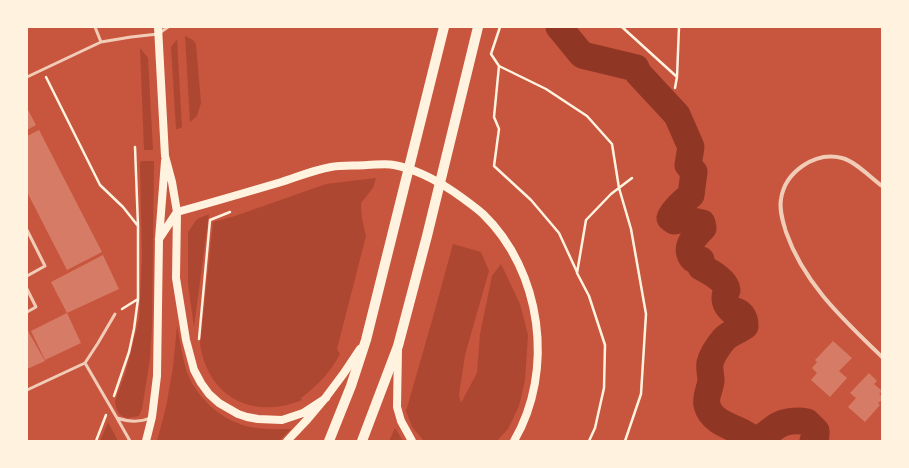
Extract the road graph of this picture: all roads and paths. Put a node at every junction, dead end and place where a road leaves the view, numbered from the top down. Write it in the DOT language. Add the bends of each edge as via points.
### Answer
graph roads {
  1 [pos="95,27"];
  2 [pos="168,27"];
  3 [pos="444,27"];
  4 [pos="478,27"];
  5 [pos="500,27"];
  6 [pos="622,27"];
  7 [pos="679,27"];
  8 [pos="158,31"];
  9 [pos="101,42"];
  10 [pos="499,66"];
  11 [pos="27,76"];
  12 [pos="677,77"];
  13 [pos="51,87"];
  14 [pos="675,88"];
  15 [pos="135,147"];
  16 [pos="166,156"];
  17 [pos="632,178"];
  18 [pos="882,186"];
  19 [pos="619,188"];
  20 [pos="176,212"];
  21 [pos="230,212"];
  22 [pos="138,226"];
  23 [pos="27,230"];
  24 [pos="159,239"];
  25 [pos="577,273"];
  26 [pos="27,276"];
  27 [pos="27,289"];
  28 [pos="138,299"];
  29 [pos="27,312"];
  30 [pos="115,314"];
  31 [pos="198,340"];
  32 [pos="366,340"];
  33 [pos="398,346"];
  34 [pos="882,357"];
  35 [pos="85,363"];
  36 [pos="27,390"];
  37 [pos="326,398"];
  38 [pos="110,405"];
  39 [pos="152,417"];
  40 [pos="117,418"];
  41 [pos="523,424"];
  42 [pos="96,441"];
  43 [pos="130,441"];
  44 [pos="146,441"];
  45 [pos="287,441"];
  46 [pos="329,441"];
  47 [pos="362,441"];
  48 [pos="412,441"];
  49 [pos="510,441"];
  50 [pos="514,441"];
  51 [pos="588,441"];
  52 [pos="625,441"];
  1 -- 9 [label="lane"];
  2 -- 8 [label="lane"];
  3 -- 32 [label="main road"];
  4 -- 33 [label="main road"];
  5 -- 10 [label="path" via="491,54"];
  6 -- 12 [label="path"];
  7 -- 12 [label="path"];
  8 -- 9 [label="lane"];
  8 -- 16 [label="main road"];
  9 -- 11 [label="lane"];
  10 -- 19 [label="path" via="546,89 587,116 612,144"];
  10 -- 25 [label="path" via="494,117 500,129 494,166 531,200 559,233"];
  12 -- 14 [label="path"];
  13 -- 22 [label="path" via="100,185 124,207"];
  15 -- 22 [label="path"];
  16 -- 20 [label="main road"];
  16 -- 24 [label="main road"];
  17 -- 19 [label="path"];
  18 -- 34 [label="street" via="843,158 815,160 796,170 789,180 780,207 790,241 822,297"];
  19 -- 25 [label="path" via="586,220"];
  19 -- 52 [label="path" via="632,229 646,314 641,394"];
  20 -- 24 [label="main road"];
  20 -- 37 [label="main road" via="176,278 186,340 194,370 209,394 238,414 271,420 282,420 303,413"];
  20 -- 41 [label="main road" via="330,167 393,164 418,171 441,183 488,220 516,260 527,286 535,315 538,341 534,391"];
  21 -- 31 [label="path" via="210,220"];
  22 -- 28 [label="path"];
  23 -- 26 [label="lane" via="45,266"];
  24 -- 39 [label="main road" via="157,376"];
  25 -- 51 [label="path" via="605,345 604,388 595,428"];
  27 -- 29 [label="lane" via="36,307"];
  28 -- 30 [label="path"];
  28 -- 38 [label="path" via="129,352"];
  30 -- 35 [label="lane"];
  32 -- 37 [label="main road" via="341,380"];
  32 -- 46 [label="main road"];
  33 -- 47 [label="main road"];
  33 -- 48 [label="main road" via="397,408"];
  35 -- 36 [label="lane"];
  35 -- 38 [label="lane"];
  37 -- 45 [label="main road"];
  38 -- 40 [label="lane"];
  38 -- 42 [label="path"];
  39 -- 40 [label="lane" via="135,422"];
  39 -- 44 [label="main road"];
  40 -- 43 [label="lane"];
  41 -- 49 [label="main road"];
  41 -- 50 [label="main road"];
}
